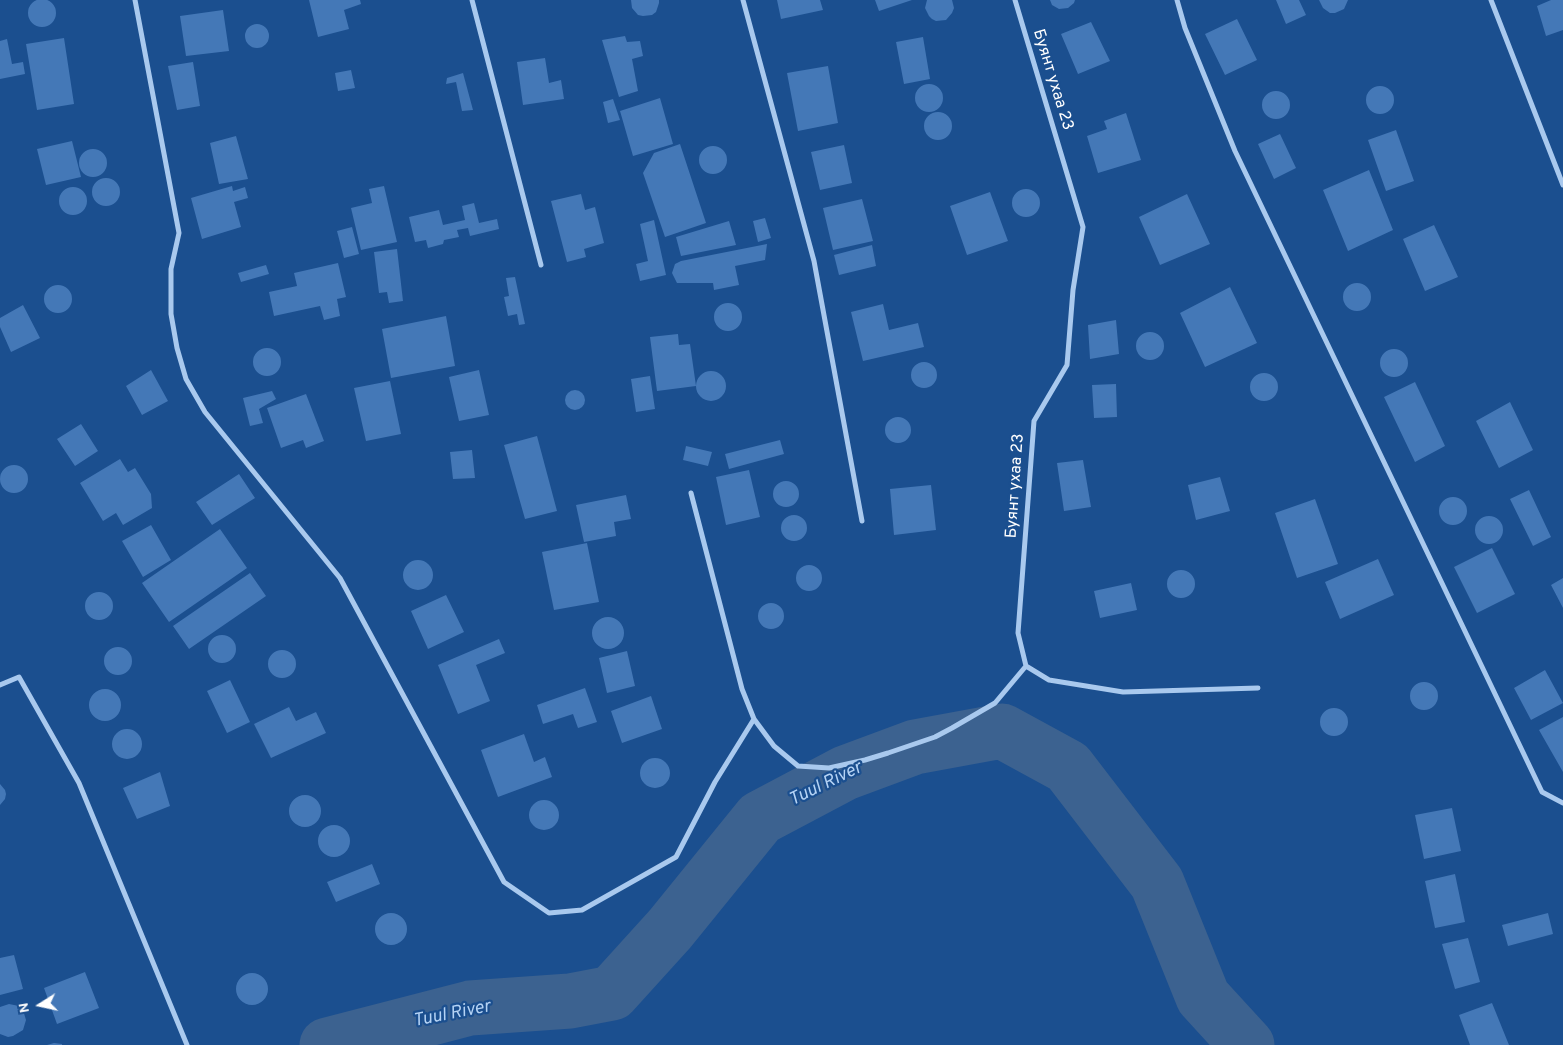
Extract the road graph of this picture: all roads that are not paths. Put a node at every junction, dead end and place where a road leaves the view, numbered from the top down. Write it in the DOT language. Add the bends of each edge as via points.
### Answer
graph roads {
  1 [pos="134,0"];
  2 [pos="472,0"];
  3 [pos="743,0"];
  4 [pos="1015,0"];
  5 [pos="1177,0"];
  6 [pos="1491,0"];
  7 [pos="1563,185"];
  8 [pos="541,265"];
  9 [pos="691,493"];
  10 [pos="862,521"];
  11 [pos="1026,666"];
  12 [pos="0,685"];
  13 [pos="1258,688"];
  14 [pos="754,719"];
  15 [pos="1563,803"];
  16 [pos="187,1045"];
  1 -- 14 [label="street" via="179,232 171,269 171,314 186,379 204,412 340,578 504,882 549,913 582,910 676,857 715,782"];
  2 -- 8 [label="street"];
  3 -- 10 [label="street" via="814,261"];
  4 -- 11 [label="street, Буянт ухаа 23" via="1083,227 1073,290 1067,365 1034,421 1018,633"];
  5 -- 15 [label="street" via="1185,28 1235,151 1542,792"];
  6 -- 7 [label="street"];
  9 -- 14 [label="street" via="742,689"];
  11 -- 13 [label="street" via="1049,680 1123,692"];
  11 -- 14 [label="street" via="995,703 952,728 888,753 829,768 798,766 774,746"];
  12 -- 16 [label="street" via="19,677 79,782"];
}
